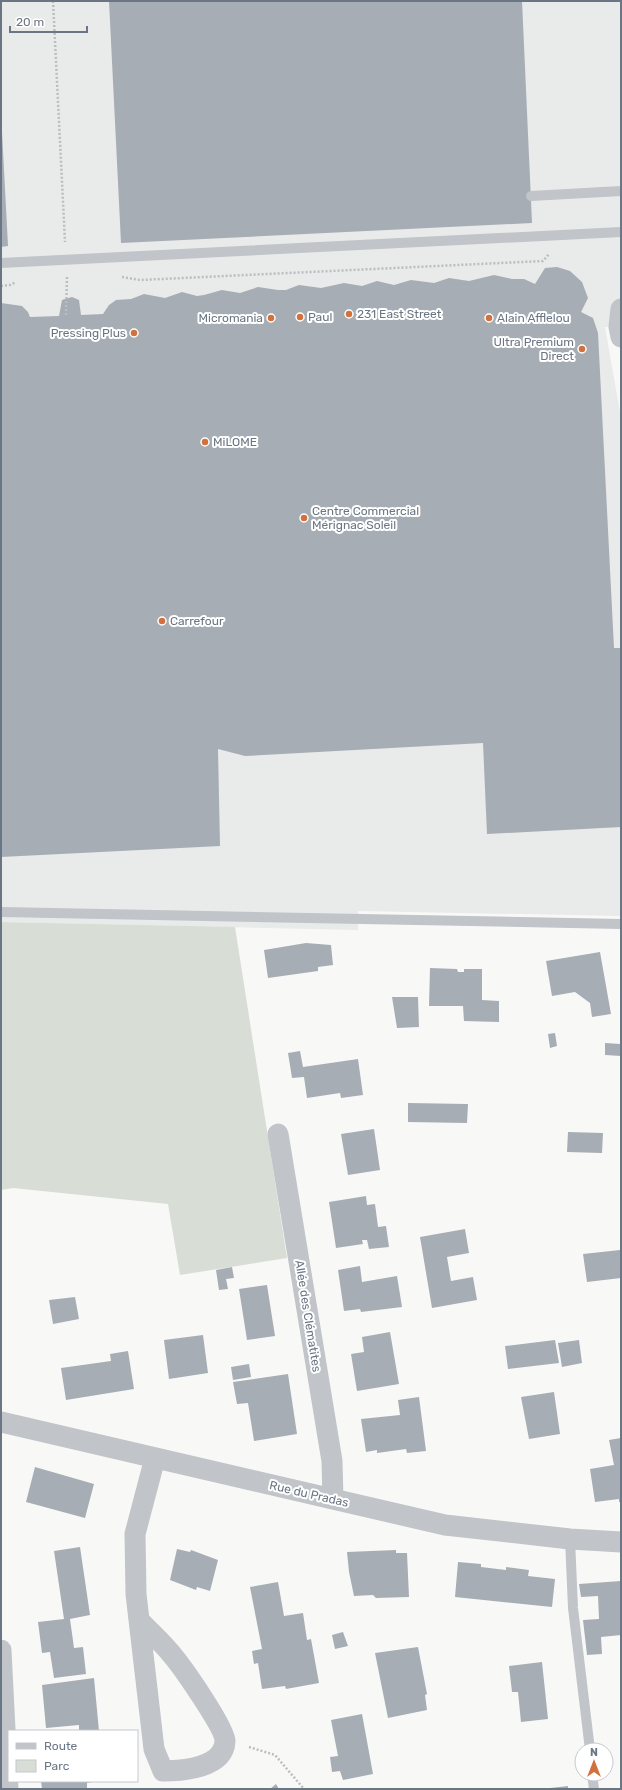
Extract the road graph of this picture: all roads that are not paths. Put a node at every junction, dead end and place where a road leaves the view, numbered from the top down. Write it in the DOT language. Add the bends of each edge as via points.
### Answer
graph roads {
  1 [pos="621,191"];
  2 [pos="531,196"];
  3 [pos="621,232"];
  4 [pos="1,262"];
  5 [pos="621,309"];
  6 [pos="621,337"];
  7 [pos="1,912"];
  8 [pos="621,924"];
  9 [pos="278,1134"];
  10 [pos="1,1422"];
  11 [pos="155,1458"];
  12 [pos="333,1499"];
  13 [pos="570,1539"];
  14 [pos="621,1542"];
  15 [pos="140,1620"];
  16 [pos="1,1650"];
  17 [pos="589,1742"];
  18 [pos="8,1789"];
  1 -- 2 [label="lane"];
  3 -- 4 [label="lane"];
  5 -- 6 [label="street"];
  7 -- 8 [label="lane"];
  9 -- 12 [label="street, Allée des Clématites" via="332,1461"];
  10 -- 11 [label="street, Rue du Pradas"];
  11 -- 12 [label="street, Rue du Pradas"];
  11 -- 15 [label="street" via="135,1534 136,1594"];
  12 -- 13 [label="street, Rue du Pradas" via="445,1525"];
  13 -- 14 [label="street, Rue du Pradas"];
  13 -- 17 [label="lane" via="574,1608"];
  15 -- 15 [label="street" via="154,1749 163,1771 182,1771 212,1762 223,1750 225,1740 215,1719 172,1655"];
  16 -- 18 [label="street"];
}
